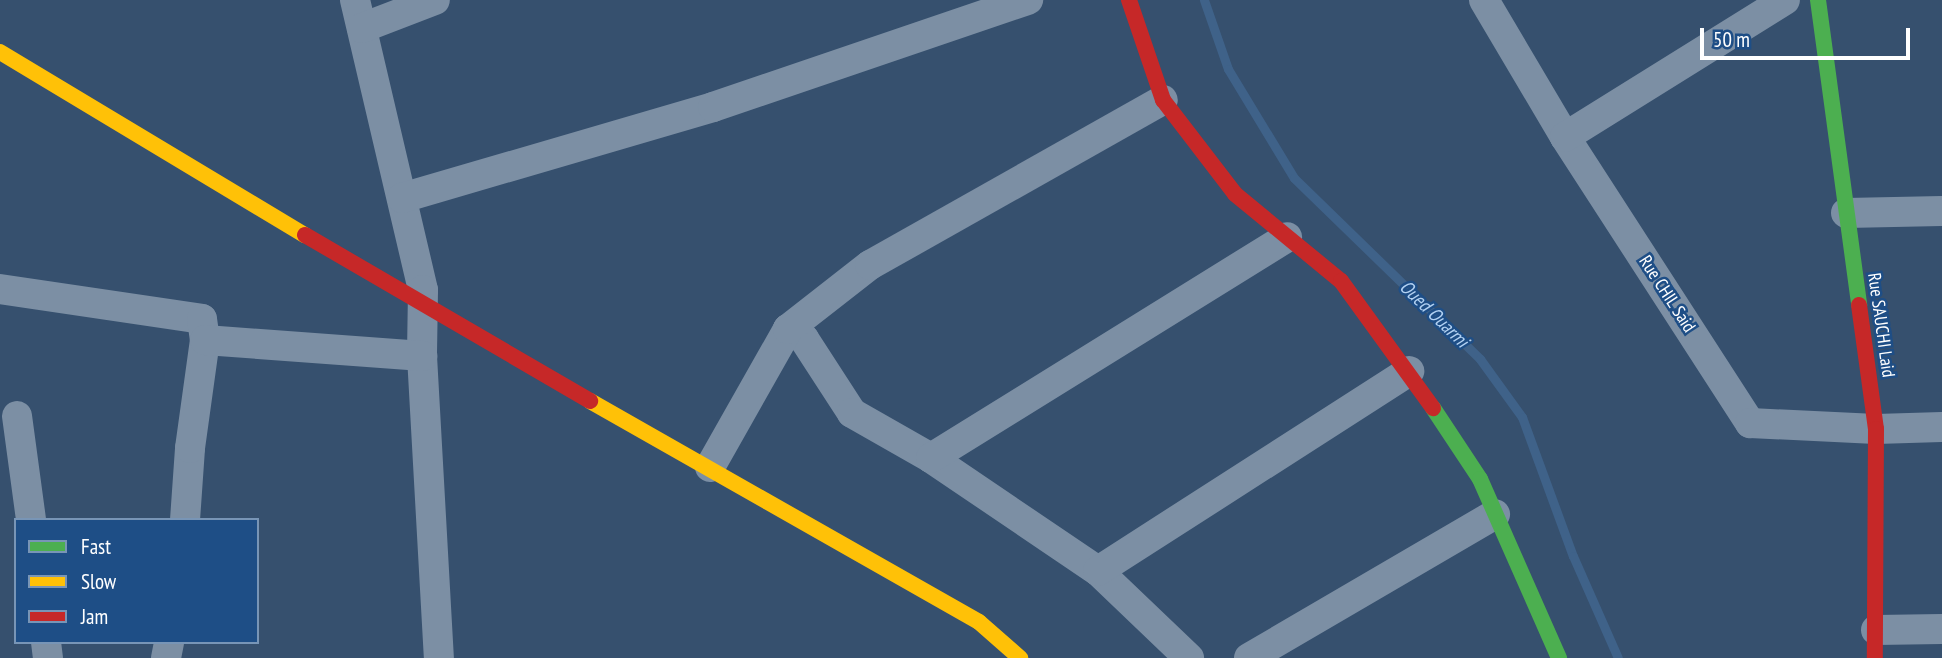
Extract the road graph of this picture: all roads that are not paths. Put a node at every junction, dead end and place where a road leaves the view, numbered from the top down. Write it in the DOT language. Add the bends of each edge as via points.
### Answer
graph roads {
  1 [pos="435,0"];
  2 [pos="1028,0"];
  3 [pos="1129,0"];
  4 [pos="1484,0"];
  5 [pos="1785,0"];
  6 [pos="1818,0"];
  7 [pos="358,14"];
  8 [pos="0,51"];
  9 [pos="1163,100"];
  10 [pos="1565,137"];
  11 [pos="402,198"];
  12 [pos="1942,211"];
  13 [pos="1846,213"];
  14 [pos="1287,237"];
  15 [pos="0,289"];
  16 [pos="423,306"];
  17 [pos="788,330"];
  18 [pos="205,340"];
  19 [pos="422,356"];
  20 [pos="1409,371"];
  21 [pos="17,416"];
  22 [pos="1942,427"];
  23 [pos="1876,429"];
  24 [pos="932,458"];
  25 [pos="710,467"];
  26 [pos="1495,514"];
  27 [pos="31,518"];
  28 [pos="185,518"];
  29 [pos="1098,571"];
  30 [pos="1942,629"];
  31 [pos="1876,644"];
  32 [pos="439,658"];
  33 [pos="1020,658"];
  34 [pos="1189,658"];
  35 [pos="1249,658"];
  36 [pos="1559,658"];
  1 -- 7 [label="street"];
  2 -- 11 [label="street" via="713,107"];
  3 -- 9 [label="street"];
  4 -- 10 [label="street, Rue CHIL Said"];
  5 -- 10 [label="street"];
  6 -- 13 [label="street, Rue SAUCHI Laid"];
  7 -- 11 [label="street"];
  8 -- 16 [label="street"];
  9 -- 14 [label="street" via="1235,194"];
  9 -- 17 [label="street" via="870,265"];
  10 -- 23 [label="street, Rue CHIL Said" via="1751,423"];
  11 -- 16 [label="street"];
  12 -- 13 [label="street"];
  13 -- 23 [label="street, Rue SAUCHI Laid"];
  14 -- 20 [label="street" via="1341,281"];
  14 -- 24 [label="street"];
  15 -- 18 [label="street" via="202,318"];
  16 -- 19 [label="street"];
  16 -- 25 [label="street"];
  17 -- 24 [label="street" via="804,339 852,413"];
  17 -- 25 [label="street"];
  18 -- 19 [label="street"];
  18 -- 28 [label="street"];
  19 -- 32 [label="street"];
  20 -- 26 [label="street" via="1480,480"];
  20 -- 29 [label="street"];
  21 -- 27 [label="street"];
  22 -- 23 [label="street, Rue CHIL Said"];
  23 -- 31 [label="street, Rue SAUCHI Laid"];
  24 -- 29 [label="street"];
  25 -- 33 [label="street" via="979,622"];
  26 -- 35 [label="street"];
  26 -- 36 [label="street"];
  29 -- 34 [label="street"];
  30 -- 31 [label="street"];
}
